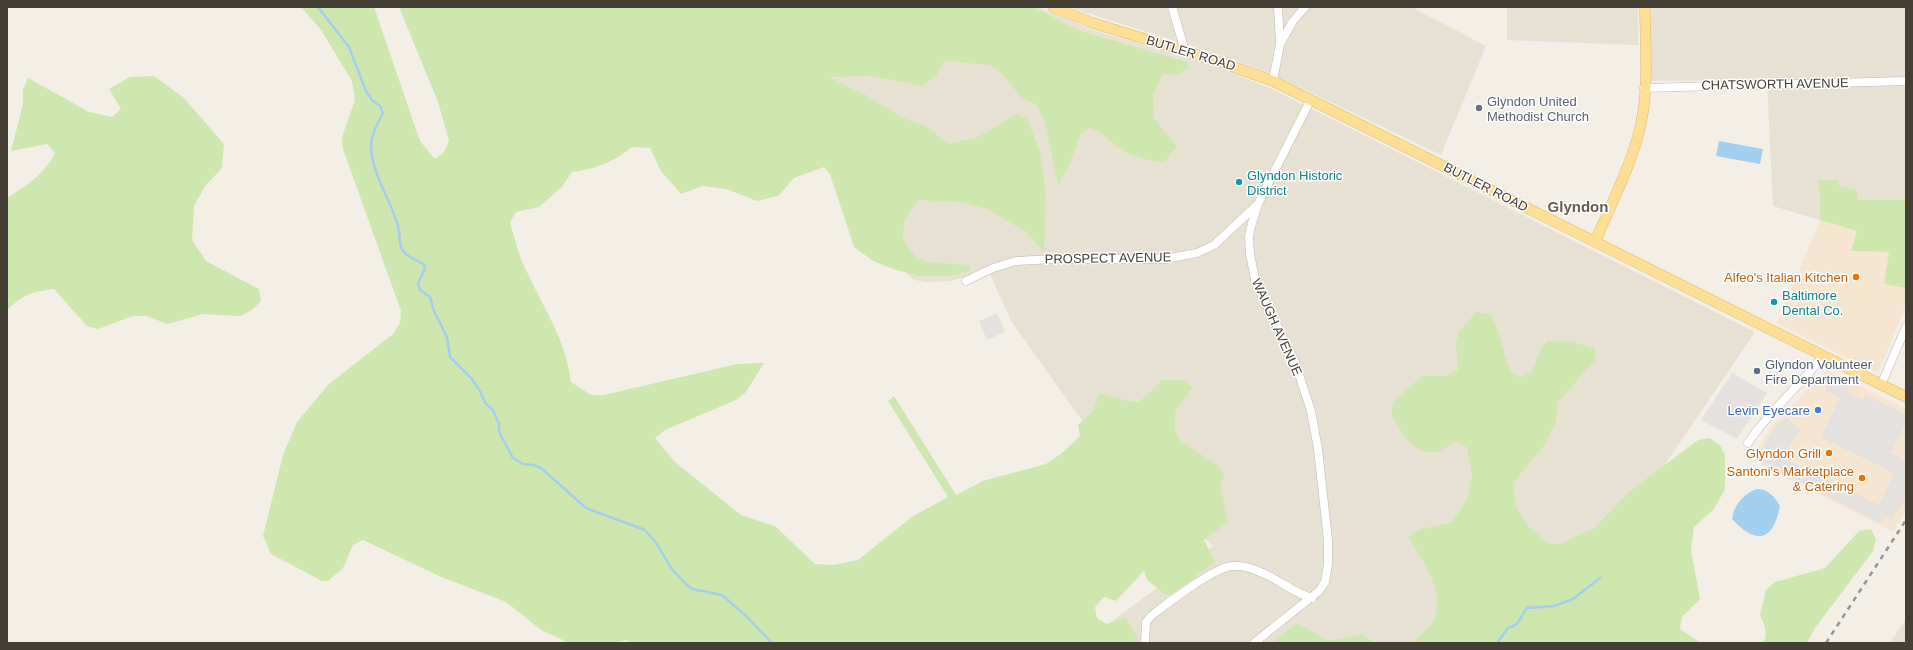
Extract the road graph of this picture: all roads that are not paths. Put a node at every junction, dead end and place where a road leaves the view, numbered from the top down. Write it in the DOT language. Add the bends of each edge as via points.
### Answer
graph roads {
  1 [pos="1053,7"];
  2 [pos="1172,7"];
  3 [pos="1278,7"];
  4 [pos="1305,7"];
  5 [pos="1645,7"];
  6 [pos="1280,44"];
  7 [pos="1185,51"];
  8 [pos="1273,81"];
  9 [pos="1906,81"];
  10 [pos="1644,88"];
  11 [pos="1311,99"];
  12 [pos="1258,204"];
  13 [pos="1595,242"];
  14 [pos="966,281"];
  15 [pos="1906,327"];
  16 [pos="1823,356"];
  17 [pos="1881,385"];
  18 [pos="1906,398"];
  19 [pos="1748,443"];
  20 [pos="1312,598"];
  21 [pos="1145,643"];
  22 [pos="1254,643"];
  1 -- 7 [label="main road, BUTLER ROAD" via="1093,23"];
  2 -- 7 [label="street"];
  3 -- 6 [label="street"];
  4 -- 6 [label="street" via="1293,21"];
  5 -- 10 [label="main road"];
  6 -- 8 [label="street"];
  7 -- 8 [label="main road, BUTLER ROAD"];
  8 -- 11 [label="main road, BUTLER ROAD"];
  9 -- 10 [label="street, CHATSWORTH AVENUE"];
  10 -- 13 [label="main road" via="1643,115 1638,136"];
  11 -- 12 [label="street, WAUGH AVENUE"];
  11 -- 13 [label="main road, BUTLER ROAD"];
  12 -- 14 [label="street, PROSPECT AVENUE" via="1214,245 1196,253 1165,259 1016,261 993,268"];
  12 -- 20 [label="street, WAUGH AVENUE" via="1249,236 1252,271 1263,301 1295,362 1306,393 1320,471 1328,540 1327,569 1325,582"];
  13 -- 16 [label="main road, BUTLER ROAD"];
  15 -- 17 [label="street"];
  16 -- 17 [label="main road, BUTLER ROAD"];
  16 -- 19 [label="street" via="1764,420"];
  17 -- 18 [label="main road, BUTLER ROAD"];
  20 -- 21 [label="street" via="1301,596 1272,578 1232,566 1216,572 1151,616 1146,622"];
  20 -- 22 [label="street"];
}
